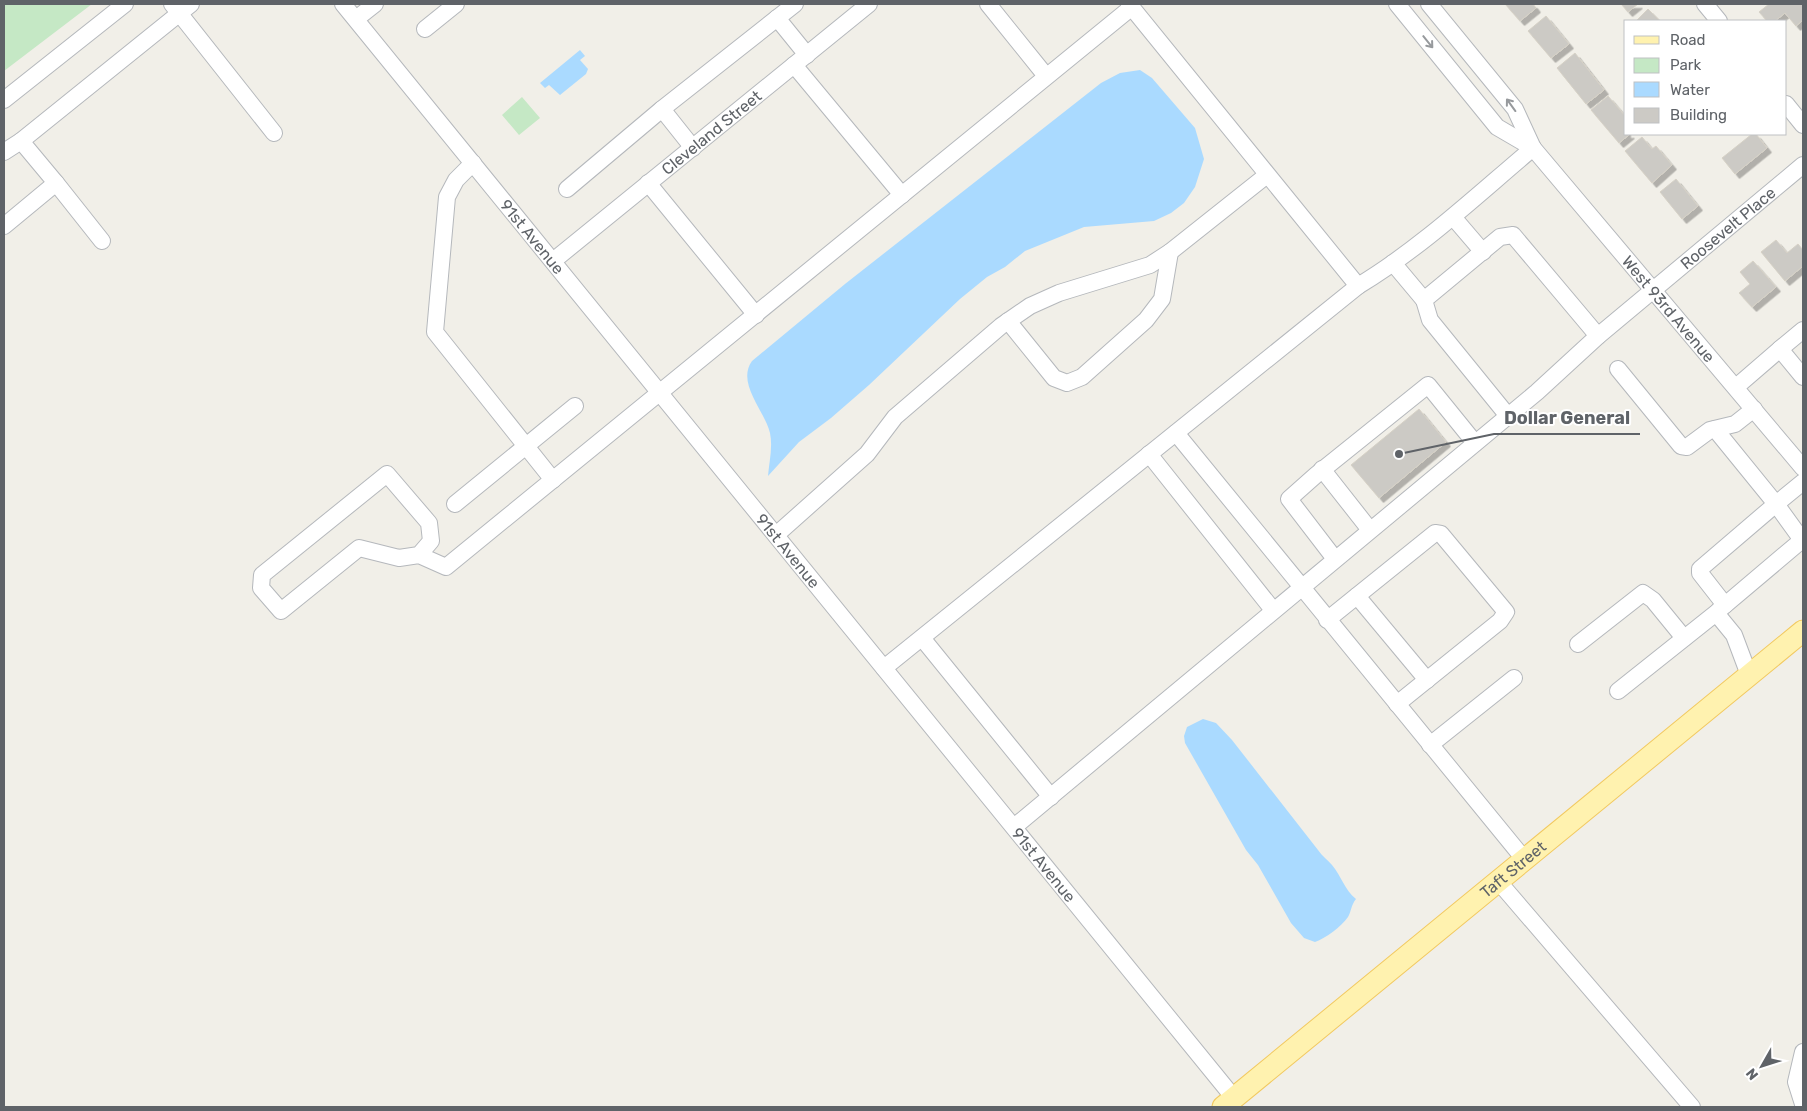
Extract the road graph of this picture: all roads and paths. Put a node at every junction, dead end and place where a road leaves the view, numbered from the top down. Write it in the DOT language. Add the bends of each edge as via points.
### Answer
graph roads {
  1 [pos="125,4"];
  2 [pos="343,4"];
  3 [pos="375,4"];
  4 [pos="456,4"];
  5 [pos="795,4"];
  6 [pos="869,4"];
  7 [pos="988,4"];
  8 [pos="1397,4"];
  9 [pos="1429,4"];
  10 [pos="1705,4"];
  11 [pos="1130,6"];
  12 [pos="181,7"];
  13 [pos="778,18"];
  14 [pos="356,19"];
  15 [pos="1718,20"];
  16 [pos="425,29"];
  17 [pos="801,60"];
  18 [pos="1046,76"];
  19 [pos="4,100"];
  20 [pos="1787,105"];
  21 [pos="662,109"];
  22 [pos="1803,125"];
  23 [pos="274,133"];
  24 [pos="21,140"];
  25 [pos="693,148"];
  26 [pos="1533,148"];
  27 [pos="4,152"];
  28 [pos="473,163"];
  29 [pos="1803,165"];
  30 [pos="1267,175"];
  31 [pos="56,183"];
  32 [pos="648,183"];
  33 [pos="567,189"];
  34 [pos="902,195"];
  35 [pos="1453,217"];
  36 [pos="4,226"];
  37 [pos="102,241"];
  38 [pos="1170,252"];
  39 [pos="1483,252"];
  40 [pos="553,261"];
  41 [pos="1393,263"];
  42 [pos="1358,286"];
  43 [pos="1654,290"];
  44 [pos="1424,300"];
  45 [pos="756,315"];
  46 [pos="1008,321"];
  47 [pos="1803,330"];
  48 [pos="1598,336"];
  49 [pos="1780,349"];
  50 [pos="1618,369"];
  51 [pos="1803,377"];
  52 [pos="1736,387"];
  53 [pos="660,392"];
  54 [pos="575,406"];
  55 [pos="1754,409"];
  56 [pos="1508,416"];
  57 [pos="1715,429"];
  58 [pos="1176,433"];
  59 [pos="1475,443"];
  60 [pos="526,446"];
  61 [pos="1149,454"];
  62 [pos="1803,468"];
  63 [pos="1322,469"];
  64 [pos="553,480"];
  65 [pos="1803,482"];
  66 [pos="455,504"];
  67 [pos="1776,504"];
  68 [pos="1370,530"];
  69 [pos="776,535"];
  70 [pos="419,555"];
  71 [pos="1335,559"];
  72 [pos="1301,587"];
  73 [pos="1357,596"];
  74 [pos="1720,609"];
  75 [pos="1274,610"];
  76 [pos="1327,620"];
  77 [pos="1803,631"];
  78 [pos="922,638"];
  79 [pos="1684,638"];
  80 [pos="1578,644"];
  81 [pos="884,668"];
  82 [pos="1749,675"];
  83 [pos="1514,678"];
  84 [pos="1427,680"];
  85 [pos="1618,691"];
  86 [pos="1397,704"];
  87 [pos="1430,744"];
  88 [pos="1051,796"];
  89 [pos="1014,827"];
  90 [pos="1524,859"];
  91 [pos="1498,881"];
  92 [pos="1803,1052"];
  93 [pos="1228,1103"];
  94 [pos="1803,1104"];
  95 [pos="1692,1107"];
  1 -- 19 [label="street"];
  2 -- 14 [label="street, 91st Avenue"];
  3 -- 14 [label="street"];
  4 -- 16 [label="street"];
  5 -- 13 [label="street"];
  6 -- 17 [label="street, Cleveland Street"];
  7 -- 18 [label="street"];
  8 -- 26 [label="street, West 93rd Avenue, one-way" via="1497,127"];
  26 -- 9 [label="street, West 93rd Avenue, one-way" via="1515,109"];
  10 -- 15 [label="street"];
  11 -- 18 [label="street"];
  11 -- 30 [label="street"];
  12 -- 23 [label="street"];
  12 -- 24 [label="street"];
  13 -- 17 [label="street"];
  13 -- 21 [label="street"];
  14 -- 28 [label="street, 91st Avenue"];
  17 -- 25 [label="street, Cleveland Street"];
  17 -- 34 [label="street"];
  18 -- 34 [label="street"];
  20 -- 22 [label="street"];
  21 -- 25 [label="street"];
  21 -- 33 [label="street"];
  24 -- 27 [label="street"];
  24 -- 31 [label="street"];
  25 -- 32 [label="street, Cleveland Street"];
  26 -- 35 [label="street"];
  26 -- 43 [label="street, West 93rd Avenue"];
  28 -- 40 [label="street, 91st Avenue"];
  28 -- 60 [label="street" via="456,180 447,197 435,332"];
  29 -- 43 [label="street, Roosevelt Place"];
  30 -- 38 [label="street"];
  30 -- 42 [label="street"];
  31 -- 36 [label="street"];
  31 -- 37 [label="street"];
  32 -- 40 [label="street, Cleveland Street"];
  32 -- 45 [label="street"];
  34 -- 45 [label="street"];
  35 -- 39 [label="street"];
  35 -- 41 [label="street"];
  38 -- 46 [label="street" via="1150,265 1059,293 1030,306"];
  38 -- 46 [label="street" via="1162,299 1146,320 1082,378 1067,383 1054,378"];
  39 -- 44 [label="street"];
  39 -- 48 [label="street" via="1500,237 1513,235"];
  40 -- 53 [label="street, 91st Avenue"];
  41 -- 42 [label="street"];
  41 -- 44 [label="street"];
  42 -- 58 [label="street"];
  43 -- 48 [label="street, Roosevelt Place"];
  43 -- 52 [label="street, West 93rd Avenue"];
  44 -- 56 [label="street" via="1430,320"];
  45 -- 53 [label="street"];
  46 -- 69 [label="street" via="895,417 866,454"];
  47 -- 49 [label="street"];
  48 -- 56 [label="street, Roosevelt Place"];
  49 -- 51 [label="street"];
  49 -- 52 [label="street"];
  50 -- 57 [label="street" via="1681,446 1687,447"];
  52 -- 55 [label="street, West 93rd Avenue"];
  53 -- 64 [label="street"];
  53 -- 69 [label="street, 91st Avenue"];
  54 -- 60 [label="street"];
  55 -- 57 [label="street" via="1735,424"];
  55 -- 62 [label="street, West 93rd Avenue"];
  56 -- 59 [label="street, Roosevelt Place"];
  57 -- 67 [label="street"];
  58 -- 61 [label="street"];
  58 -- 72 [label="street"];
  59 -- 63 [label="street" via="1428,385"];
  59 -- 68 [label="street, Roosevelt Place"];
  60 -- 64 [label="street"];
  60 -- 66 [label="street"];
  61 -- 75 [label="street"];
  61 -- 78 [label="street"];
  63 -- 68 [label="street"];
  63 -- 71 [label="street" via="1289,499"];
  64 -- 70 [label="street" via="446,567"];
  65 -- 67 [label="street"];
  67 -- 74 [label="street" via="1700,569"];
  67 -- 74 [label="street" via="1802,540"];
  68 -- 71 [label="street, Roosevelt Place"];
  69 -- 81 [label="street, 91st Avenue"];
  70 -- 70 [label="street" via="399,558 359,548 281,611 261,588 262,575 388,474 429,523 431,541"];
  71 -- 72 [label="street, Roosevelt Place"];
  72 -- 75 [label="street, Roosevelt Place"];
  72 -- 76 [label="street"];
  73 -- 76 [label="street"];
  73 -- 84 [label="street"];
  73 -- 84 [label="street" via="1434,533 1441,534 1506,612 1500,621"];
  74 -- 79 [label="street"];
  74 -- 82 [label="street"];
  75 -- 88 [label="street, Roosevelt Place"];
  76 -- 86 [label="street"];
  77 -- 82 [label="main road, Taft Street"];
  78 -- 81 [label="street"];
  78 -- 88 [label="street"];
  79 -- 80 [label="street" via="1653,600 1642,593"];
  79 -- 85 [label="street"];
  81 -- 89 [label="street, 91st Avenue"];
  82 -- 90 [label="main road, Taft Street"];
  83 -- 87 [label="street"];
  84 -- 86 [label="street"];
  86 -- 87 [label="street"];
  87 -- 90 [label="street"];
  88 -- 89 [label="street, Roosevelt Place"];
  89 -- 93 [label="street, 91st Avenue"];
  90 -- 91 [label="main road, Taft Street"];
  91 -- 93 [label="main road, Taft Street"];
  91 -- 95 [label="street"];
  92 -- 94 [label="street" via="1796,1082"];
}
